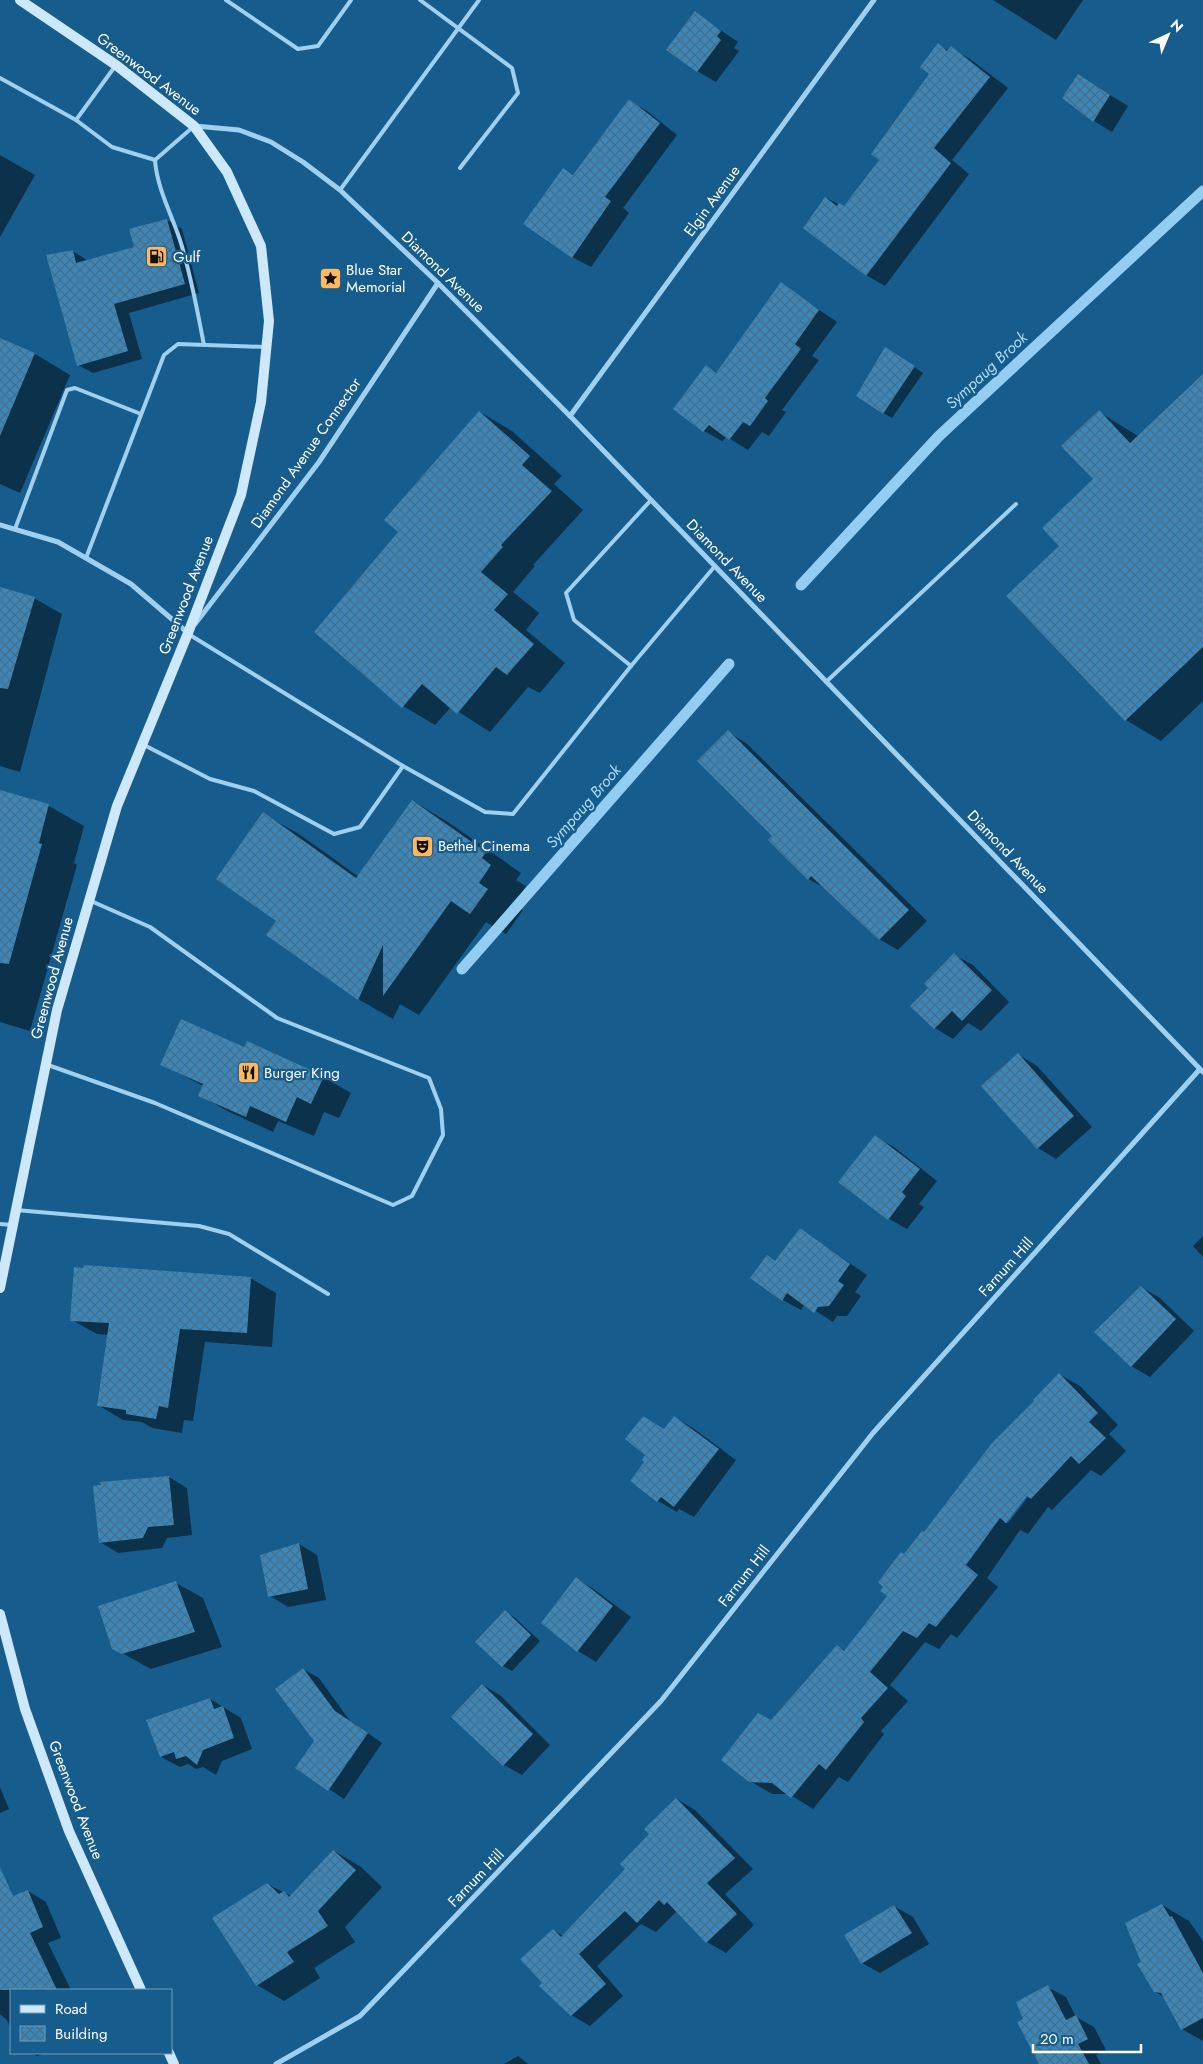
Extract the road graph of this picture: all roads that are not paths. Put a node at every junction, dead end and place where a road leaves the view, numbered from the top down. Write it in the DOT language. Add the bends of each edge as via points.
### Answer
graph roads {
  1 [pos="20,0"];
  2 [pos="226,0"];
  3 [pos="352,0"];
  4 [pos="420,0"];
  5 [pos="479,0"];
  6 [pos="874,0"];
  7 [pos="458,29"];
  8 [pos="116,65"];
  9 [pos="0,78"];
  10 [pos="76,120"];
  11 [pos="194,126"];
  12 [pos="155,160"];
  13 [pos="460,168"];
  14 [pos="340,190"];
  15 [pos="438,283"];
  16 [pos="204,345"];
  17 [pos="266,347"];
  18 [pos="141,414"];
  19 [pos="570,416"];
  20 [pos="651,500"];
  21 [pos="1016,504"];
  22 [pos="0,525"];
  23 [pos="15,529"];
  24 [pos="86,558"];
  25 [pos="715,566"];
  26 [pos="188,633"];
  27 [pos="631,666"];
  28 [pos="826,682"];
  29 [pos="142,744"];
  30 [pos="403,766"];
  31 [pos="89,900"];
  32 [pos="46,1064"];
  33 [pos="1202,1071"];
  34 [pos="16,1210"];
  35 [pos="0,1224"];
  36 [pos="13,1226"];
  37 [pos="0,1288"];
  38 [pos="328,1294"];
  39 [pos="0,1614"];
  40 [pos="141,1989"];
  41 [pos="276,2064"];
  1 -- 8 [label="main road, Greenwood Avenue"];
  2 -- 3 [label="lane" via="298,49 318,46"];
  4 -- 7 [label="lane"];
  5 -- 7 [label="lane"];
  6 -- 19 [label="street, Elgin Avenue"];
  7 -- 13 [label="lane" via="512,68 518,93"];
  7 -- 14 [label="lane"];
  8 -- 10 [label="lane"];
  8 -- 11 [label="main road, Greenwood Avenue"];
  9 -- 10 [label="lane"];
  10 -- 12 [label="lane" via="112,147"];
  11 -- 12 [label="lane"];
  11 -- 14 [label="street, Diamond Avenue" via="238,130 271,142"];
  11 -- 17 [label="main road, Greenwood Avenue" via="227,172 261,246 269,321"];
  12 -- 16 [label="lane" via="156,178 172,215 192,279"];
  14 -- 15 [label="street, Diamond Avenue"];
  15 -- 19 [label="street, Diamond Avenue"];
  15 -- 26 [label="street, Diamond Avenue Connector" via="319,462"];
  16 -- 17 [label="lane"];
  16 -- 18 [label="lane" via="178,344 164,355"];
  17 -- 26 [label="main road, Greenwood Avenue" via="260,402 241,496"];
  18 -- 23 [label="lane" via="76,388 67,390"];
  18 -- 24 [label="lane"];
  19 -- 20 [label="street, Diamond Avenue"];
  20 -- 25 [label="street, Diamond Avenue"];
  20 -- 27 [label="lane" via="566,593 574,620"];
  21 -- 28 [label="lane"];
  22 -- 23 [label="street"];
  23 -- 24 [label="street" via="58,542"];
  24 -- 26 [label="street" via="131,584"];
  25 -- 27 [label="lane"];
  25 -- 28 [label="street, Diamond Avenue"];
  26 -- 29 [label="main road, Greenwood Avenue"];
  26 -- 30 [label="lane"];
  27 -- 30 [label="lane" via="513,814 485,812"];
  28 -- 33 [label="street, Diamond Avenue"];
  29 -- 30 [label="lane" via="210,779 254,792 334,834 360,827"];
  29 -- 31 [label="main road, Greenwood Avenue" via="117,806"];
  31 -- 32 [label="main road, Greenwood Avenue" via="56,1010"];
  31 -- 32 [label="lane" via="150,927 277,1018 429,1078 441,1110 442,1135 412,1196 393,1205 155,1103"];
  32 -- 34 [label="main road, Greenwood Avenue"];
  33 -- 41 [label="street, Farnum Hill" via="873,1433 661,1701 360,2016"];
  34 -- 36 [label="main road, Greenwood Avenue"];
  34 -- 38 [label="lane" via="199,1226 229,1234"];
  35 -- 36 [label="lane"];
  36 -- 37 [label="main road, Greenwood Avenue"];
  39 -- 40 [label="main road, Greenwood Avenue" via="25,1709 69,1831"];
}
